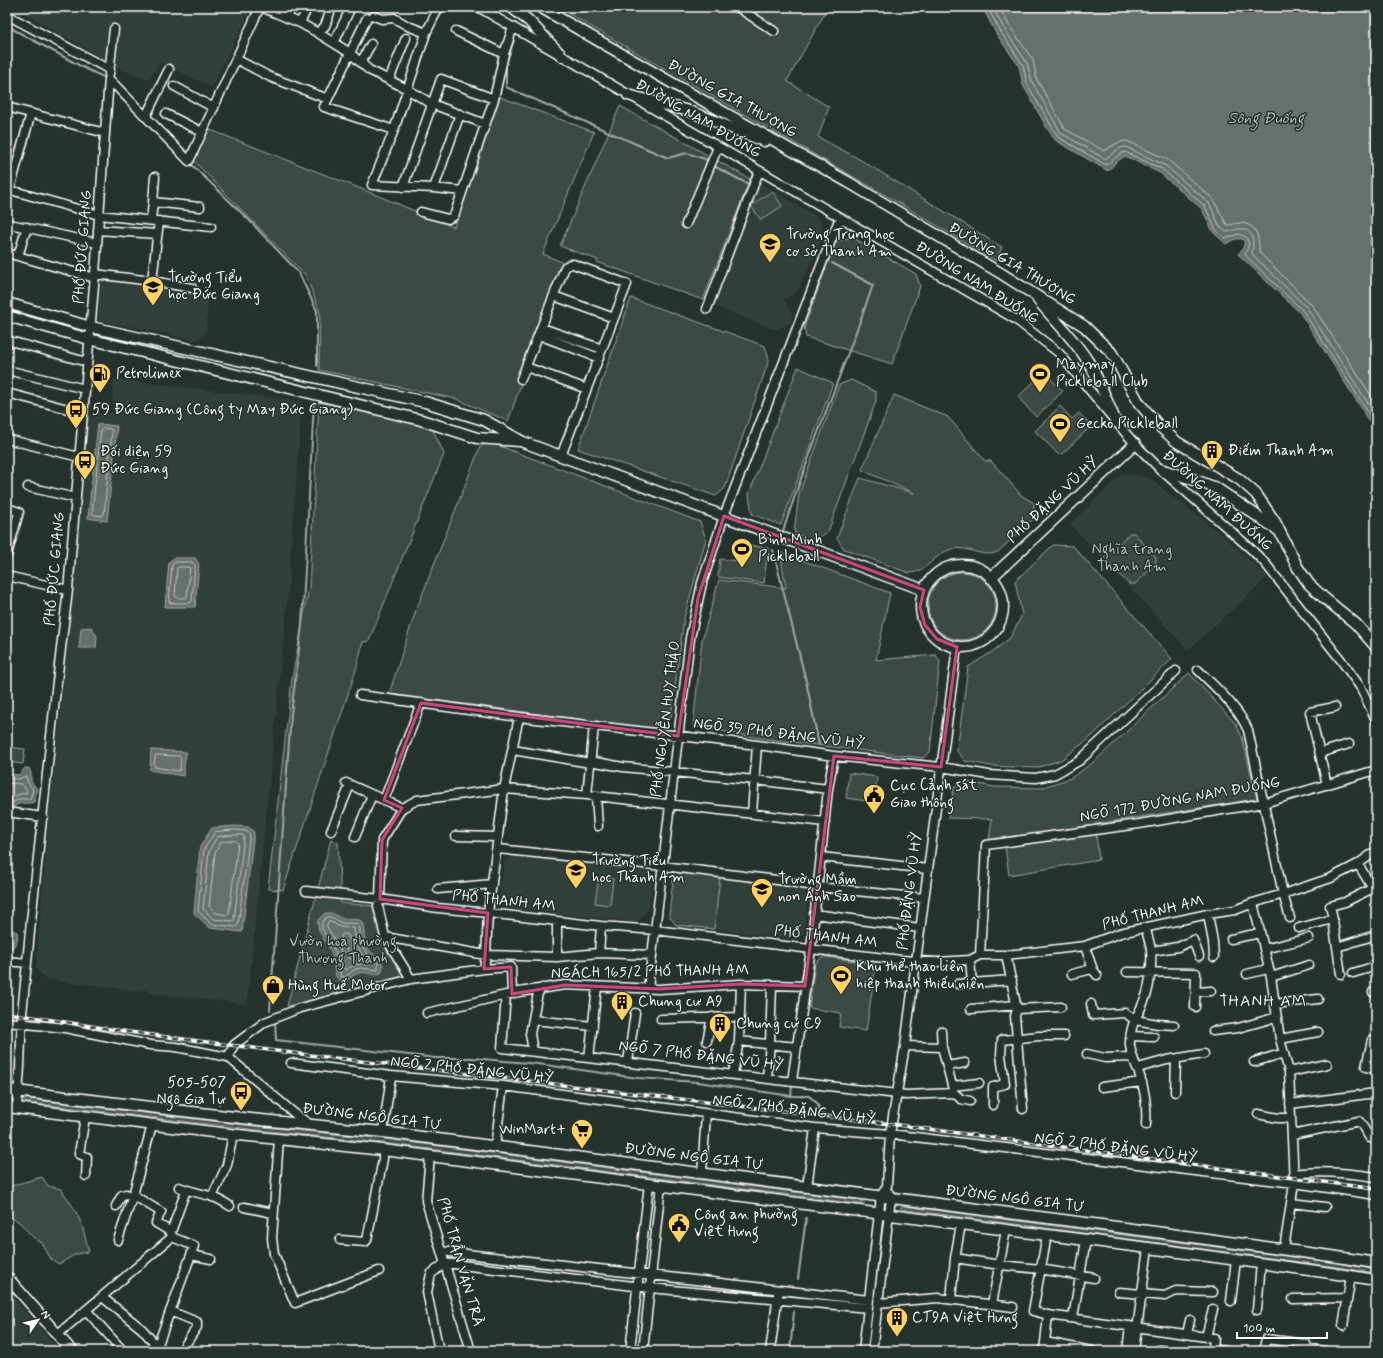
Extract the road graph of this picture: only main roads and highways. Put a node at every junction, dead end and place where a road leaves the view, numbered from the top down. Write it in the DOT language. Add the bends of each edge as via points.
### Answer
graph roads {
  1 [pos="511,7"];
  2 [pos="540,7"];
  3 [pos="562,56"];
  4 [pos="628,95"];
  5 [pos="810,160"];
  6 [pos="1032,293"];
  7 [pos="7,303"];
  8 [pos="7,316"];
  9 [pos="1116,422"];
  10 [pos="523,442"];
  11 [pos="1135,444"];
  12 [pos="1160,469"];
  13 [pos="1280,531"];
  14 [pos="992,578"];
  15 [pos="924,590"];
  16 [pos="1376,647"];
  17 [pos="7,1090"];
  18 [pos="12,1108"];
  19 [pos="1376,1263"];
  20 [pos="7,1277"];
  21 [pos="1376,1280"];
  22 [pos="72,1351"];
  1 -- 3 [label="main road" via="529,21"];
  2 -- 5 [label="main road, ĐƯỜNG GIA THƯỢNG"];
  4 -- 5 [label="main road" via="697,114"];
  5 -- 6 [label="main road, ĐƯỜNG GIA THƯỢNG"];
  6 -- 9 [label="main road" via="1080,349 1099,383"];
  6 -- 13 [label="main road, ĐƯỜNG GIA THƯỢNG" via="1090,331 1111,352 1139,403 1158,425 1177,442 1250,488"];
  7 -- 10 [label="main road" via="91,327 425,402 484,420"];
  8 -- 10 [label="main road" via="90,339 421,420 477,438"];
  10 -- 15 [label="main road"];
  11 -- 14 [label="main road, PHỐ ĐẶNG VŨ HỶ"];
  12 -- 13 [label="main road" via="1216,488"];
  13 -- 16 [label="main road, ĐƯỜNG GIA THƯỢNG" via="1309,584 1356,624"];
  14 -- 15 [label="main road" via="976,567 955,565 936,573"];
  14 -- 15 [label="main road" via="1002,598 1003,612 990,636 979,644 967,647 948,645 937,639 925,625 920,607"];
  17 -- 19 [label="main road, ĐƯỜNG NGÔ GIA TỰ" via="384,1132"];
  18 -- 21 [label="main road, ĐƯỜNG NGÔ GIA TỰ" via="384,1150 1148,1248"];
  20 -- 22 [label="main road"];
}
